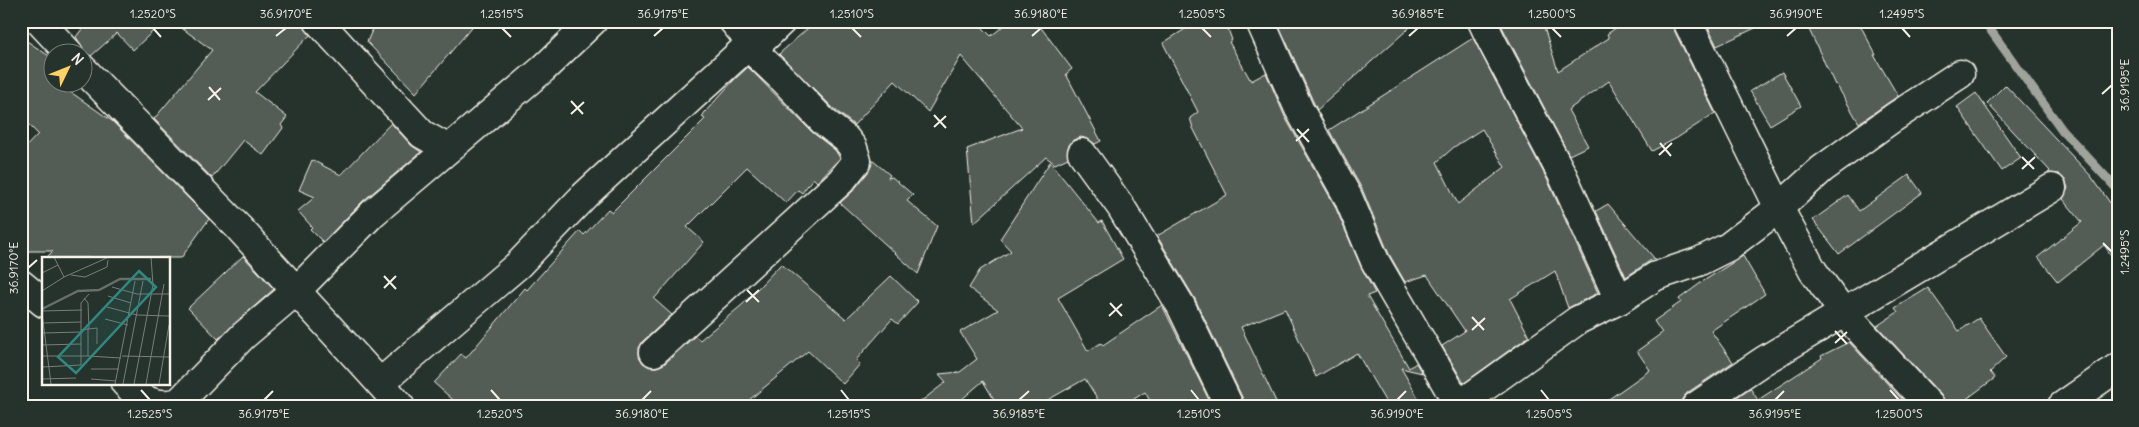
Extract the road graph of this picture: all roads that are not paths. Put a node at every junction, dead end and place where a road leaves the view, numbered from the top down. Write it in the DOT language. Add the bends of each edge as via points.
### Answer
graph roads {
  1 [pos="38,21"];
  2 [pos="318,21"];
  3 [pos="593,21"];
  4 [pos="732,21"];
  5 [pos="782,21"];
  6 [pos="1260,21"];
  7 [pos="1482,21"];
  8 [pos="1686,21"];
  9 [pos="58,42"];
  10 [pos="751,46"];
  11 [pos="1960,74"];
  12 [pos="92,78"];
  13 [pos="447,148"];
  14 [pos="1082,153"];
  15 [pos="2052,188"];
  16 [pos="1779,208"];
  17 [pos="21,284"];
  18 [pos="296,291"];
  19 [pos="42,300"];
  20 [pos="1619,300"];
  21 [pos="1844,313"];
  22 [pos="654,352"];
  23 [pos="2118,367"];
  24 [pos="380,383"];
  25 [pos="126,384"];
  26 [pos="400,406"];
  27 [pos="1229,406"];
  28 [pos="1459,406"];
  29 [pos="1696,406"];
  30 [pos="1930,406"];
  31 [pos="2062,406"];
  1 -- 9 [label="street"];
  2 -- 13 [label="street" via="422,134"];
  3 -- 13 [label="street" via="543,69"];
  4 -- 10 [label="street"];
  5 -- 10 [label="street"];
  6 -- 28 [label="street" via="1299,109 1348,197 1375,260"];
  7 -- 20 [label="street" via="1562,174"];
  8 -- 16 [label="street"];
  10 -- 22 [label="street" via="823,121 846,139 857,161 842,181"];
  10 -- 24 [label="street" via="585,195 518,264"];
  11 -- 16 [label="street" via="1822,169"];
  12 -- 18 [label="street"];
  13 -- 18 [label="street" via="367,218"];
  14 -- 27 [label="street" via="1121,207 1181,306"];
  15 -- 21 [label="street"];
  16 -- 20 [label="street" via="1728,248 1656,276"];
  16 -- 21 [label="street" via="1813,271"];
  17 -- 19 [label="street"];
  18 -- 24 [label="street"];
  18 -- 25 [label="street" via="243,336 179,402 171,405 149,403"];
  20 -- 28 [label="street" via="1578,320"];
  21 -- 29 [label="street"];
  21 -- 30 [label="street"];
  23 -- 31 [label="street"];
  24 -- 26 [label="street"];
}
